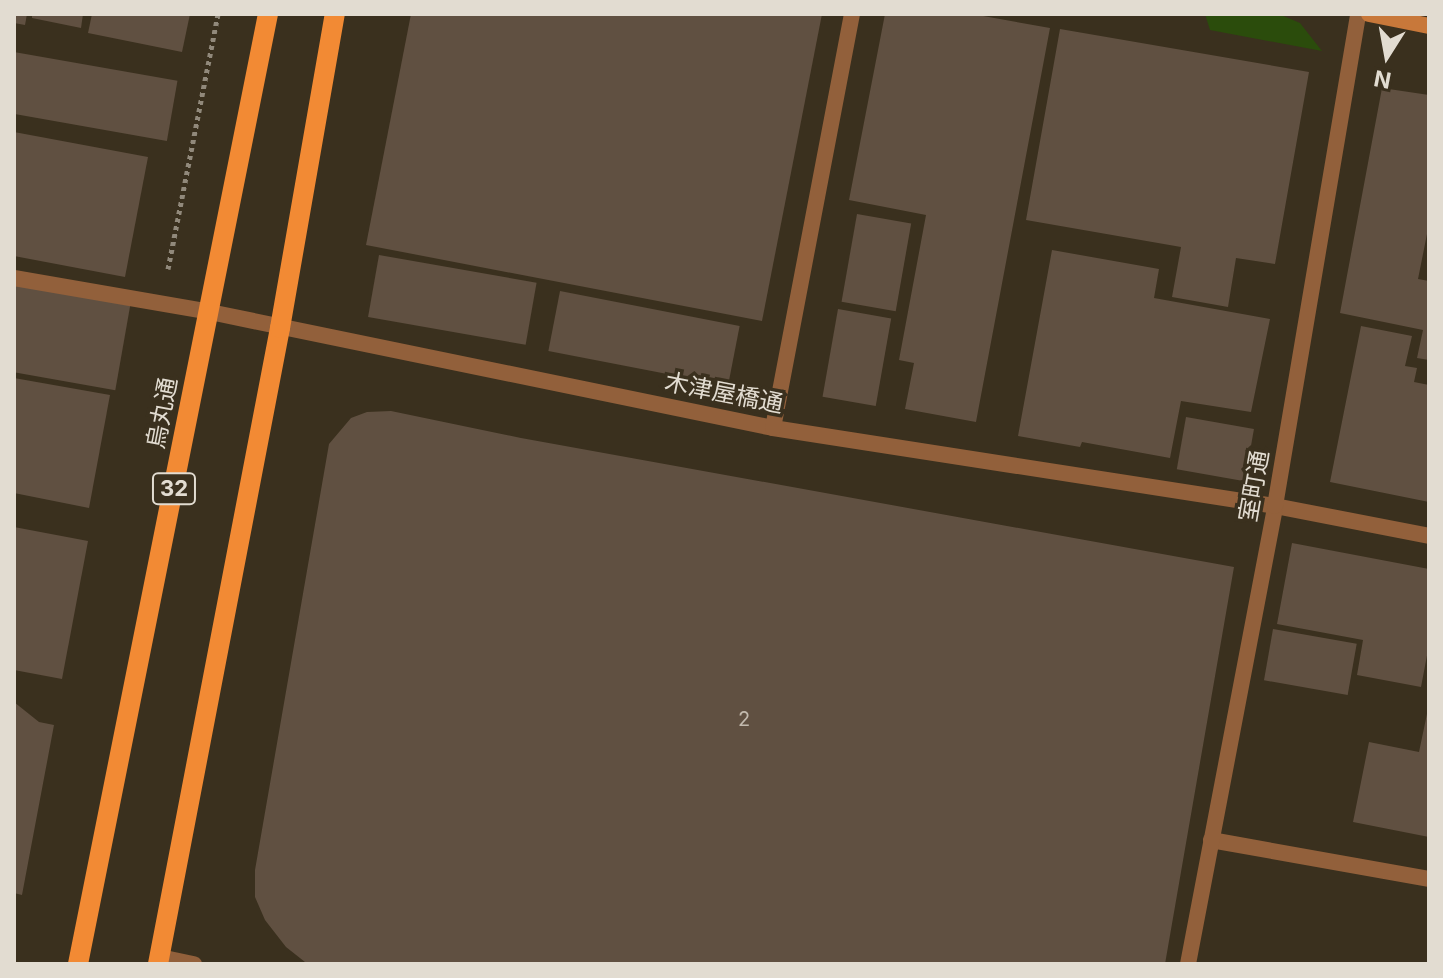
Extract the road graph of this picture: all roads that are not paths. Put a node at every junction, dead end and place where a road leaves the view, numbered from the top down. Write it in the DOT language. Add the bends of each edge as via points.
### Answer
graph roads {
  1 [pos="268,14"];
  2 [pos="335,14"];
  3 [pos="852,14"];
  4 [pos="1358,14"];
  5 [pos="1369,14"];
  6 [pos="1429,26"];
  7 [pos="14,278"];
  8 [pos="210,312"];
  9 [pos="280,328"];
  10 [pos="773,428"];
  11 [pos="1275,506"];
  12 [pos="1429,536"];
  13 [pos="1211,840"];
  14 [pos="1429,879"];
  15 [pos="159,961"];
  16 [pos="78,964"];
  17 [pos="194,964"];
  18 [pos="1188,964"];
  1 -- 8 [label="main road, 烏丸通 / 32"];
  2 -- 9 [label="main road"];
  3 -- 10 [label="street"];
  4 -- 11 [label="street, 室町通"];
  5 -- 6 [label="street"];
  7 -- 8 [label="street, 木津屋橋通"];
  8 -- 9 [label="street, 木津屋橋通"];
  8 -- 16 [label="main road, 烏丸通 / 32"];
  9 -- 10 [label="street, 木津屋橋通"];
  9 -- 15 [label="main road"];
  10 -- 11 [label="street, 木津屋橋通"];
  11 -- 12 [label="street, 木津屋橋通"];
  11 -- 13 [label="street, 室町通"];
  13 -- 14 [label="street"];
  13 -- 18 [label="street, 室町通"];
  15 -- 17 [label="street"];
}
